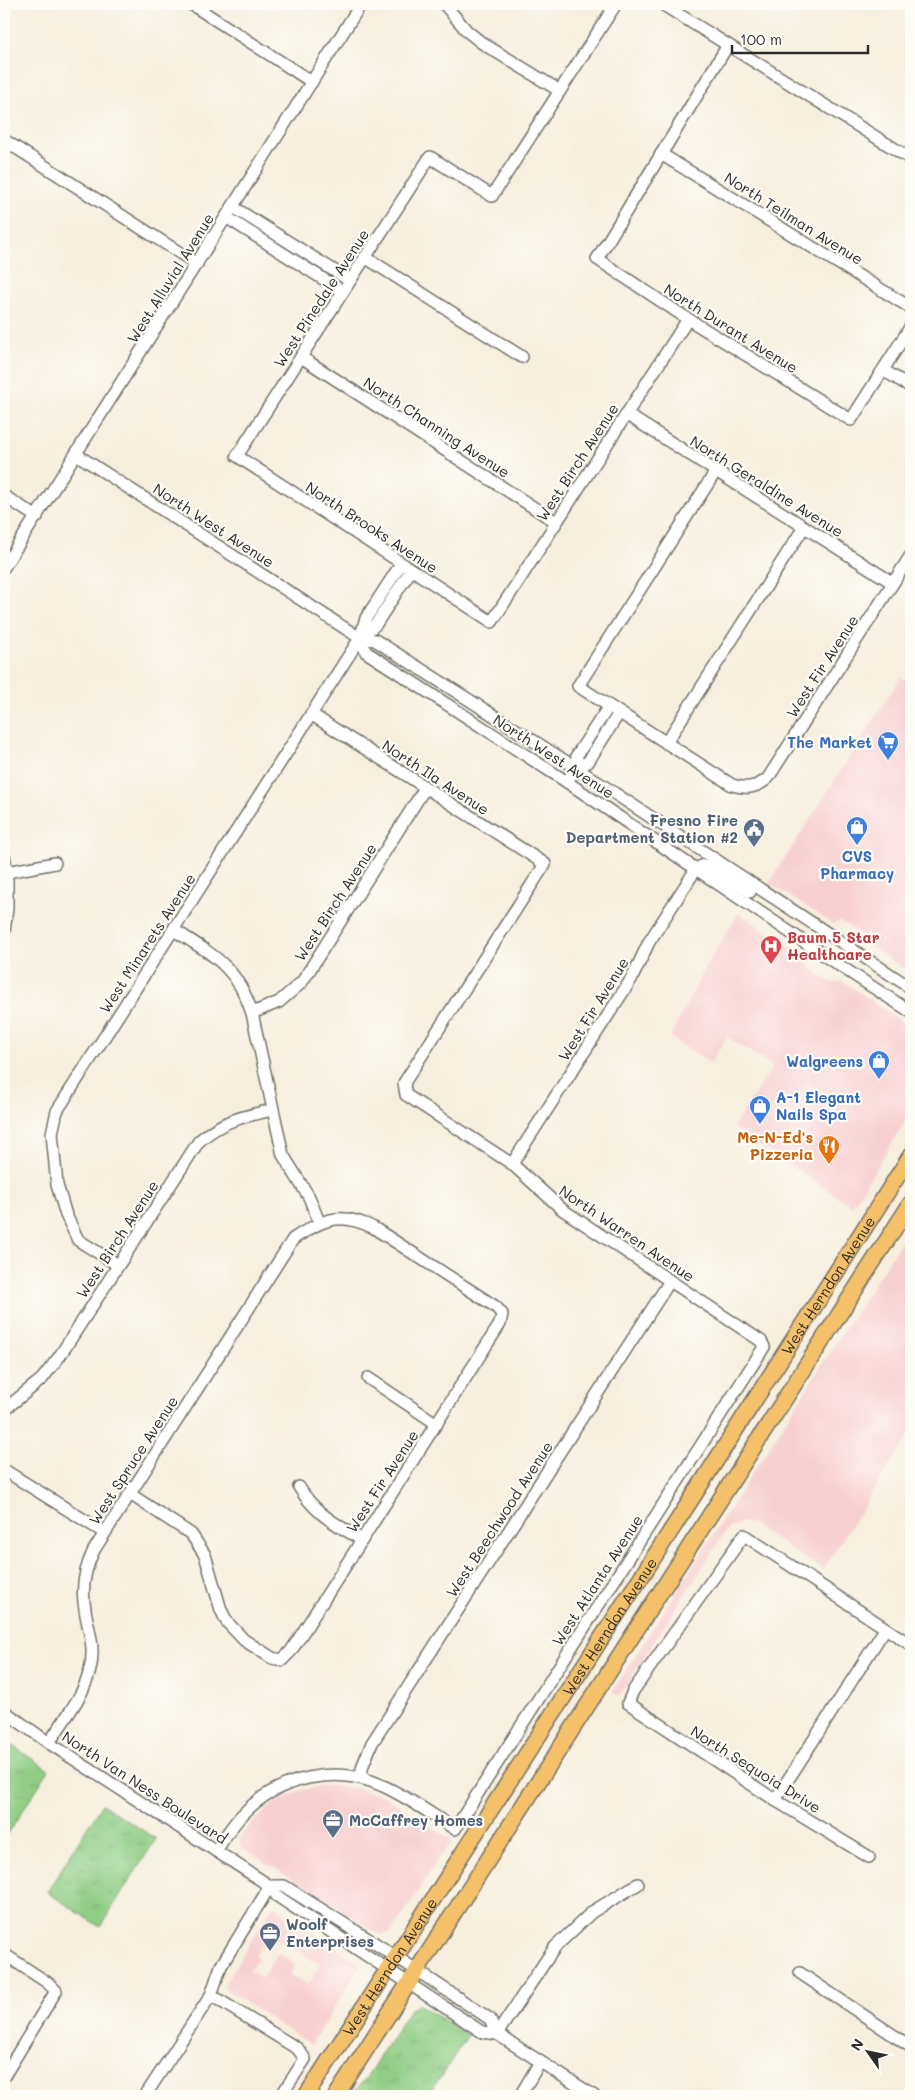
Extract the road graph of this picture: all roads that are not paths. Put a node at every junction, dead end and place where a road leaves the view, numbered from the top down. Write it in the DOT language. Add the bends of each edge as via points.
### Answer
graph roads {
  1 [pos="190,4"];
  2 [pos="359,4"];
  3 [pos="444,4"];
  4 [pos="616,4"];
  5 [pos="662,4"];
  6 [pos="728,45"];
  7 [pos="312,82"];
  8 [pos="560,91"];
  9 [pos="4,140"];
  10 [pos="661,154"];
  11 [pos="911,159"];
  12 [pos="233,207"];
  13 [pos="226,217"];
  14 [pos="365,257"];
  15 [pos="196,264"];
  16 [pos="349,280"];
  17 [pos="342,291"];
  18 [pos="911,308"];
  19 [pos="688,319"];
  20 [pos="911,326"];
  21 [pos="301,357"];
  22 [pos="522,357"];
  23 [pos="883,370"];
  24 [pos="911,387"];
  25 [pos="626,414"];
  26 [pos="76,454"];
  27 [pos="237,456"];
  28 [pos="716,471"];
  29 [pos="4,496"];
  30 [pos="37,516"];
  31 [pos="556,522"];
  32 [pos="804,527"];
  33 [pos="8,553"];
  34 [pos="911,555"];
  35 [pos="401,564"];
  36 [pos="4,567"];
  37 [pos="411,570"];
  38 [pos="893,583"];
  39 [pos="492,622"];
  40 [pos="360,638"];
  41 [pos="609,706"];
  42 [pos="619,713"];
  43 [pos="311,714"];
  44 [pos="666,743"];
  45 [pos="576,768"];
  46 [pos="567,782"];
  47 [pos="425,788"];
  48 [pos="4,856"];
  49 [pos="55,863"];
  50 [pos="696,869"];
  51 [pos="6,872"];
  52 [pos="771,897"];
  53 [pos="174,930"];
  54 [pos="4,932"];
  55 [pos="911,988"];
  56 [pos="911,1012"];
  57 [pos="252,1013"];
  58 [pos="404,1089"];
  59 [pos="272,1110"];
  60 [pos="911,1155"];
  61 [pos="512,1164"];
  62 [pos="911,1203"];
  63 [pos="319,1222"];
  64 [pos="118,1265"];
  65 [pos="670,1281"];
  66 [pos="764,1347"];
  67 [pos="368,1378"];
  68 [pos="4,1410"];
  69 [pos="437,1424"];
  70 [pos="4,1470"];
  71 [pos="299,1487"];
  72 [pos="130,1494"];
  73 [pos="104,1533"];
  74 [pos="362,1540"];
  75 [pos="886,1628"];
  76 [pos="911,1645"];
  77 [pos="4,1711"];
  78 [pos="49,1743"];
  79 [pos="360,1778"];
  80 [pos="775,1800"];
  81 [pos="216,1851"];
  82 [pos="869,1857"];
  83 [pos="638,1884"];
  84 [pos="270,1886"];
  85 [pos="4,1954"];
  86 [pos="392,1962"];
  87 [pos="800,1973"];
  88 [pos="413,1977"];
  89 [pos="211,1995"];
  90 [pos="497,2034"];
  91 [pos="911,2047"];
  92 [pos="540,2062"];
  93 [pos="4,2076"];
  94 [pos="145,2096"];
  95 [pos="281,2096"];
  96 [pos="306,2096"];
  97 [pos="336,2096"];
  98 [pos="520,2096"];
  99 [pos="594,2096"];
  1 -- 7 [label="street"];
  2 -- 7 [label="street, West Alluvial Avenue"];
  3 -- 8 [label="street" via="482,43"];
  4 -- 8 [label="street"];
  5 -- 6 [label="street"];
  6 -- 10 [label="street"];
  6 -- 11 [label="street"];
  7 -- 12 [label="street, West Alluvial Avenue"];
  8 -- 14 [label="street, West Pinedale Avenue" via="492,196 430,157"];
  9 -- 15 [label="street"];
  10 -- 18 [label="street, North Teilman Avenue"];
  10 -- 19 [label="street, North Durant Avenue" via="597,259"];
  12 -- 13 [label="street, West Alluvial Avenue"];
  12 -- 16 [label="street"];
  13 -- 15 [label="street, West Alluvial Avenue"];
  13 -- 17 [label="street"];
  14 -- 16 [label="street, West Pinedale Avenue"];
  14 -- 22 [label="street"];
  15 -- 26 [label="street, West Alluvial Avenue"];
  16 -- 17 [label="street, West Pinedale Avenue"];
  17 -- 21 [label="street, West Pinedale Avenue"];
  19 -- 23 [label="street, North Durant Avenue" via="851,420"];
  19 -- 25 [label="street, West Birch Avenue"];
  20 -- 23 [label="street"];
  21 -- 27 [label="street, West Pinedale Avenue"];
  21 -- 31 [label="street, North Channing Avenue"];
  23 -- 24 [label="street"];
  25 -- 28 [label="street, North Geraldine Avenue"];
  25 -- 31 [label="street, West Birch Avenue"];
  26 -- 30 [label="street, West Alluvial Avenue"];
  26 -- 40 [label="street, North West Avenue"];
  27 -- 35 [label="street, North Brooks Avenue"];
  28 -- 32 [label="street, North Geraldine Avenue"];
  28 -- 41 [label="street" via="578,686"];
  29 -- 30 [label="street"];
  30 -- 33 [label="street, West Alluvial Avenue"];
  31 -- 39 [label="street, West Birch Avenue"];
  32 -- 38 [label="street, North Geraldine Avenue"];
  32 -- 44 [label="street"];
  33 -- 36 [label="street, West Alluvial Avenue"];
  34 -- 38 [label="street, West Fir Avenue"];
  35 -- 37 [label="street, North Brooks Avenue"];
  35 -- 40 [label="street, West Minarets Avenue" via="366,618"];
  37 -- 39 [label="street, North Brooks Avenue"];
  37 -- 40 [label="street, West Minarets Avenue" via="376,624"];
  38 -- 44 [label="street, West Fir Avenue" via="768,778 761,784 743,788 732,784"];
  40 -- 43 [label="street, West Minarets Avenue"];
  40 -- 45 [label="street, North West Avenue" via="375,640"];
  40 -- 46 [label="street, North West Avenue" via="366,652"];
  41 -- 42 [label="street"];
  41 -- 45 [label="street" via="577,755"];
  42 -- 44 [label="street"];
  42 -- 45 [label="street" via="588,762"];
  43 -- 47 [label="street, North Ila Avenue"];
  43 -- 53 [label="street, West Minarets Avenue"];
  45 -- 46 [label="street"];
  45 -- 52 [label="street, North West Avenue"];
  46 -- 50 [label="street, North West Avenue"];
  47 -- 57 [label="street, West Birch Avenue" via="302,982 280,1002"];
  47 -- 58 [label="street, North Ila Avenue" via="545,864 404,1083"];
  48 -- 51 [label="street"];
  49 -- 51 [label="street"];
  50 -- 52 [label="street" via="708,866 759,898"];
  50 -- 56 [label="street, North West Avenue"];
  50 -- 61 [label="street, West Fir Avenue" via="649,942 632,978"];
  51 -- 54 [label="street" via="8,908"];
  52 -- 55 [label="street, North West Avenue"];
  53 -- 57 [label="street" via="215,956 232,972"];
  53 -- 64 [label="street, West Minarets Avenue" via="57,1111 52,1133 57,1185 78,1240"];
  57 -- 59 [label="street"];
  58 -- 61 [label="street, North Warren Avenue" via="406,1095"];
  59 -- 63 [label="street" via="283,1155 309,1198"];
  59 -- 64 [label="street, West Birch Avenue" via="230,1120 199,1141"];
  60 -- 86 [label="main road, West Herndon Avenue"];
  61 -- 65 [label="street, North Warren Avenue" via="562,1210"];
  62 -- 88 [label="main road, West Herndon Avenue"];
  63 -- 69 [label="street, West Fir Avenue" via="351,1220 374,1228 502,1314 500,1324"];
  63 -- 72 [label="street, West Spruce Avenue" via="293,1239"];
  64 -- 68 [label="street, West Birch Avenue" via="48,1372 23,1397"];
  65 -- 66 [label="street, North Warren Avenue" via="761,1341"];
  65 -- 79 [label="street, West Beechwood Avenue" via="372,1743"];
  66 -- 79 [label="street, West Atlanta Avenue" via="456,1829 394,1791"];
  67 -- 69 [label="street"];
  69 -- 74 [label="street, West Fir Avenue"];
  70 -- 73 [label="street"];
  71 -- 74 [label="street" via="319,1513"];
  72 -- 73 [label="street, West Spruce Avenue"];
  72 -- 74 [label="street, West Fir Avenue" via="191,1534 205,1555 226,1622 244,1640 272,1658 282,1660"];
  73 -- 78 [label="street, West Spruce Avenue" via="88,1561 84,1584 84,1609 92,1641 89,1672 76,1701"];
  75 -- 76 [label="street"];
  75 -- 80 [label="street"];
  75 -- 80 [label="street, North Sequoia Drive" via="744,1535 633,1691 628,1703"];
  77 -- 78 [label="street, North Van Ness Boulevard"];
  78 -- 81 [label="street, North Van Ness Boulevard"];
  79 -- 81 [label="street" via="324,1775 273,1790 243,1814"];
  80 -- 82 [label="street, North Sequoia Drive"];
  81 -- 84 [label="street, North Van Ness Boulevard"];
  83 -- 90 [label="street" via="592,1912 555,1947"];
  84 -- 86 [label="street, North Van Ness Boulevard" via="277,1896"];
  84 -- 89 [label="street" via="221,1966"];
  85 -- 93 [label="street" via="56,1991"];
  86 -- 88 [label="street, North Van Ness Boulevard"];
  86 -- 96 [label="main road, West Herndon Avenue"];
  87 -- 91 [label="street"];
  88 -- 90 [label="street, North Van Ness Boulevard" via="482,2032"];
  88 -- 97 [label="main road, West Herndon Avenue"];
  89 -- 94 [label="street"];
  89 -- 95 [label="street" via="298,2050 305,2059"];
  90 -- 92 [label="street, North Van Ness Boulevard"];
  92 -- 98 [label="street"];
  92 -- 99 [label="street, North Van Ness Boulevard"];
}
